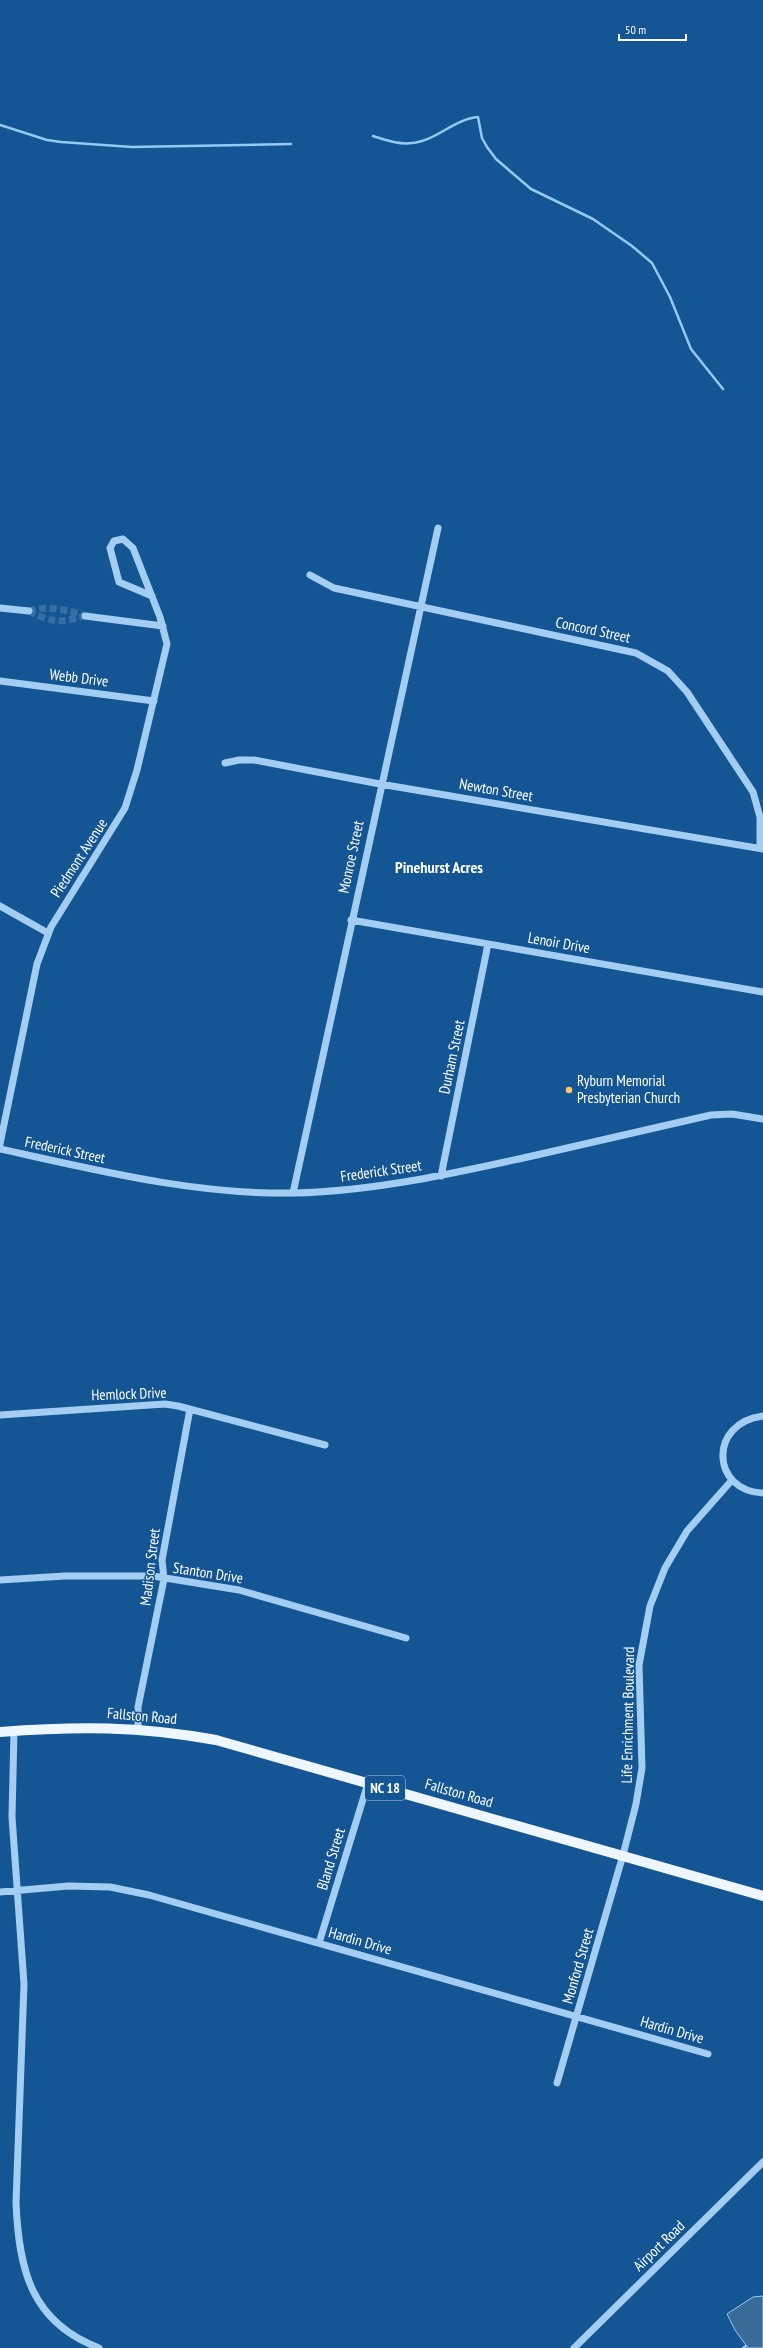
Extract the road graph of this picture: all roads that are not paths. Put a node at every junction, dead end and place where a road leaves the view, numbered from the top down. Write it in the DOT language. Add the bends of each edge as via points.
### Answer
graph roads {
  1 [pos="438,528"];
  2 [pos="310,575"];
  3 [pos="152,596"];
  4 [pos="0,608"];
  5 [pos="420,608"];
  6 [pos="29,611"];
  7 [pos="85,616"];
  8 [pos="163,626"];
  9 [pos="0,681"];
  10 [pos="154,701"];
  11 [pos="225,763"];
  12 [pos="380,784"];
  13 [pos="761,848"];
  14 [pos="0,906"];
  15 [pos="351,920"];
  16 [pos="48,933"];
  17 [pos="488,944"];
  18 [pos="763,992"];
  19 [pos="763,1119"];
  20 [pos="0,1144"];
  21 [pos="0,1149"];
  22 [pos="441,1176"];
  23 [pos="293,1193"];
  24 [pos="190,1409"];
  25 [pos="0,1415"];
  26 [pos="763,1416"];
  27 [pos="325,1445"];
  28 [pos="732,1480"];
  29 [pos="763,1493"];
  30 [pos="164,1579"];
  31 [pos="0,1580"];
  32 [pos="406,1638"];
  33 [pos="138,1729"];
  34 [pos="14,1731"];
  35 [pos="0,1732"];
  36 [pos="368,1783"];
  37 [pos="624,1856"];
  38 [pos="17,1891"];
  39 [pos="0,1892"];
  40 [pos="763,1896"];
  41 [pos="319,1943"];
  42 [pos="576,2016"];
  43 [pos="708,2054"];
  44 [pos="556,2083"];
  45 [pos="763,2162"];
  46 [pos="99,2348"];
  47 [pos="574,2348"];
  1 -- 5 [label="street, Monroe Street"];
  2 -- 5 [label="street, Concord Street" via="334,588"];
  3 -- 3 [label="street, Piedmont Avenue" via="131,544 123,540 111,542 110,548 119,582"];
  3 -- 8 [label="street, Piedmont Avenue"];
  4 -- 6 [label="street"];
  5 -- 12 [label="street, Monroe Street"];
  5 -- 13 [label="street, Concord Street" via="636,653 668,671 698,707 753,792 760,817"];
  7 -- 8 [label="street"];
  8 -- 10 [label="street, Piedmont Avenue" via="167,644"];
  9 -- 10 [label="street, Webb Drive"];
  10 -- 16 [label="street, Piedmont Avenue" via="125,808"];
  11 -- 12 [label="street, Newton Street" via="254,760"];
  12 -- 13 [label="street, Newton Street"];
  12 -- 15 [label="street, Monroe Street"];
  14 -- 16 [label="street"];
  15 -- 17 [label="street, Lenoir Drive"];
  15 -- 23 [label="street, Monroe Street"];
  16 -- 20 [label="street, Piedmont Avenue" via="37,964"];
  17 -- 18 [label="street, Lenoir Drive"];
  17 -- 22 [label="street, Durham Street"];
  19 -- 22 [label="street, Frederick Street" via="732,1114 711,1115"];
  21 -- 23 [label="street, Frederick Street" via="107,1173 196,1187"];
  22 -- 23 [label="street, Frederick Street" via="364,1187"];
  24 -- 25 [label="street, Hemlock Drive" via="165,1404"];
  24 -- 27 [label="street, Hemlock Drive"];
  24 -- 30 [label="street, Madison Street" via="162,1560"];
  26 -- 28 [label="street" via="739,1423 730,1432 724,1444 723,1457"];
  28 -- 29 [label="street" via="742,1488 754,1493"];
  28 -- 37 [label="street, Life Enrichment Boulevard" via="688,1531 665,1568 650,1606 639,1665 642,1768"];
  30 -- 31 [label="street, Stanton Drive" via="137,1575"];
  30 -- 32 [label="street, Stanton Drive" via="238,1590"];
  30 -- 33 [label="street, Madison Street" via="138,1707"];
  33 -- 34 [label="main road, Fallston Road / NC 18" via="66,1727"];
  33 -- 36 [label="main road, Fallston Road / NC 18" via="216,1740"];
  34 -- 35 [label="main road, Fallston Road / NC 18"];
  34 -- 38 [label="street" via="12,1817"];
  36 -- 37 [label="main road, Fallston Road / NC 18"];
  36 -- 41 [label="street, Bland Street"];
  37 -- 40 [label="main road, Fallston Road / NC 18"];
  37 -- 42 [label="street, Monford Street"];
  38 -- 39 [label="street, Hardin Drive"];
  38 -- 41 [label="street, Hardin Drive" via="68,1886 110,1887 149,1895"];
  38 -- 46 [label="street" via="24,1984 16,2203 22,2261 27,2279 41,2307 65,2330"];
  41 -- 42 [label="street, Hardin Drive"];
  42 -- 43 [label="street, Hardin Drive"];
  42 -- 44 [label="street, Monford Street"];
  45 -- 47 [label="street, Airport Road"];
}
